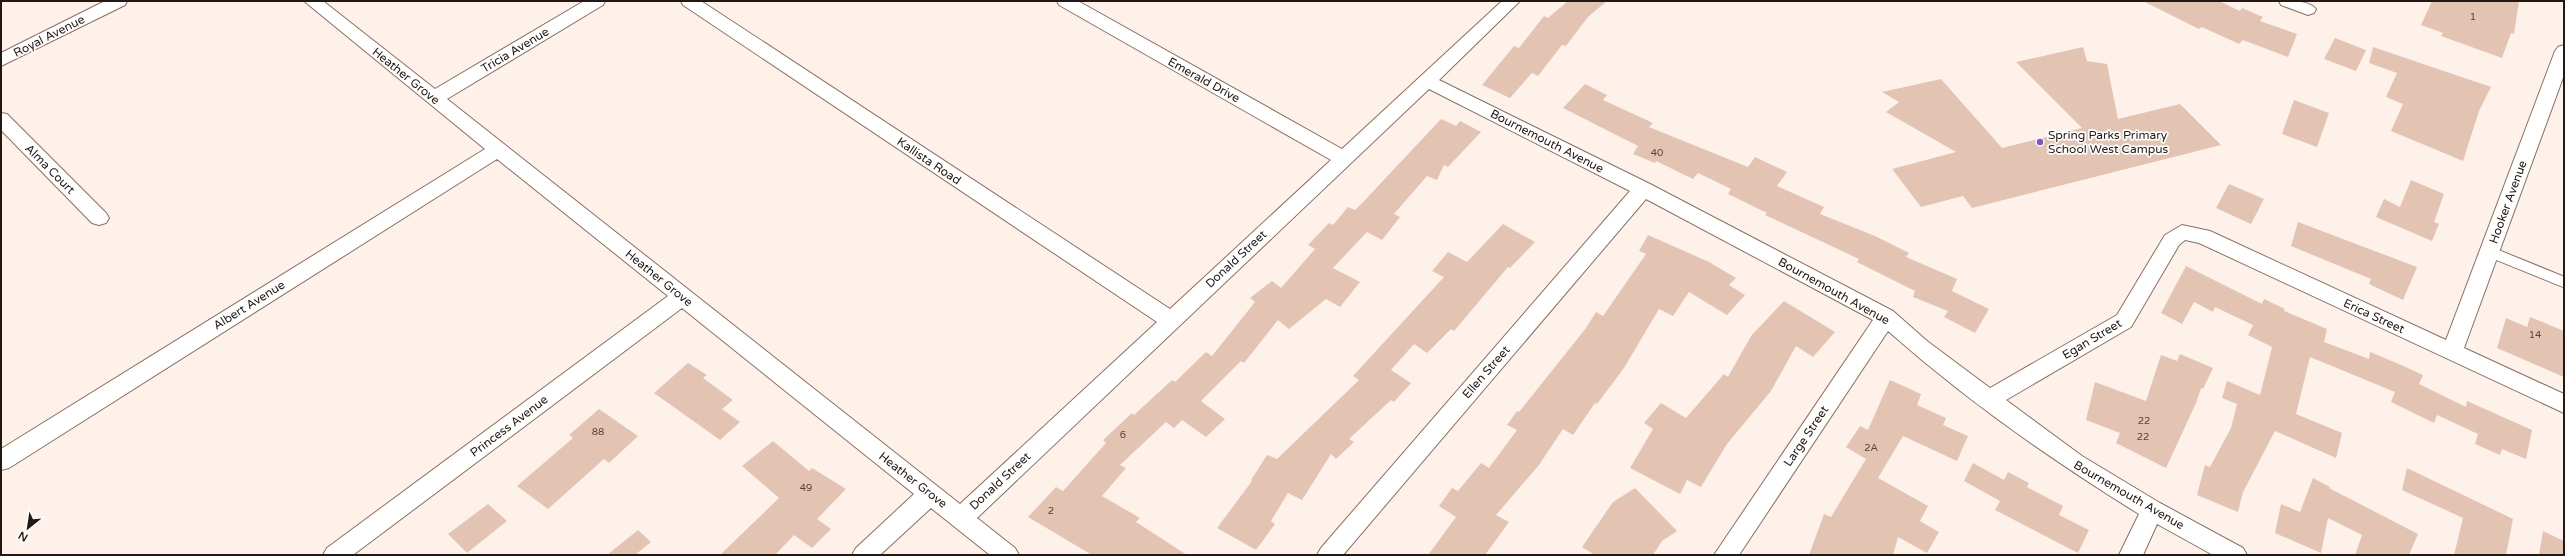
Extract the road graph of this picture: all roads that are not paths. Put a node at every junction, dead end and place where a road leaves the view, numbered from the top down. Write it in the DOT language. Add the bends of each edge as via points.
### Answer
graph roads {
  1 [pos="119,1"];
  2 [pos="312,1"];
  3 [pos="597,1"];
  4 [pos="689,1"];
  5 [pos="1065,1"];
  6 [pos="1512,1"];
  7 [pos="2287,1"];
  8 [pos="2308,9"];
  9 [pos="2564,52"];
  10 [pos="1,60"];
  11 [pos="1427,82"];
  12 [pos="434,98"];
  13 [pos="1,119"];
  14 [pos="498,149"];
  15 [pos="1343,158"];
  16 [pos="1644,189"];
  17 [pos="99,218"];
  18 [pos="2182,232"];
  19 [pos="2490,252"];
  20 [pos="2564,282"];
  21 [pos="682,297"];
  22 [pos="1886,318"];
  23 [pos="1170,320"];
  24 [pos="2452,353"];
  25 [pos="1989,399"];
  26 [pos="2564,404"];
  27 [pos="1,461"];
  28 [pos="930,494"];
  29 [pos="2152,510"];
  30 [pos="961,518"];
  31 [pos="335,555"];
  32 [pos="864,555"];
  33 [pos="1007,555"];
  34 [pos="1329,555"];
  35 [pos="1726,555"];
  36 [pos="2131,555"];
  37 [pos="2235,555"];
  1 -- 10 [label="street, Royal Avenue"];
  2 -- 12 [label="street, Heather Grove"];
  3 -- 12 [label="street, Tricia Avenue"];
  4 -- 23 [label="street, Kallista Road"];
  5 -- 15 [label="street, Emerald Drive"];
  6 -- 11 [label="street, Donald Street"];
  7 -- 8 [label="street"];
  9 -- 19 [label="street, Hooker Avenue"];
  11 -- 15 [label="street, Donald Street"];
  11 -- 16 [label="street, Bournemouth Avenue"];
  12 -- 14 [label="street, Heather Grove"];
  13 -- 17 [label="street, Alma Court"];
  14 -- 21 [label="street, Heather Grove"];
  14 -- 27 [label="street, Albert Avenue"];
  15 -- 23 [label="street, Donald Street"];
  16 -- 22 [label="street, Bournemouth Avenue"];
  16 -- 34 [label="street, Ellen Street"];
  18 -- 24 [label="street, Erica Street" via="2203,236"];
  18 -- 25 [label="street, Egan Street" via="2172,240 2124,321"];
  19 -- 20 [label="lane"];
  19 -- 24 [label="street, Hooker Avenue"];
  21 -- 28 [label="street, Heather Grove"];
  21 -- 31 [label="street, Princess Avenue"];
  22 -- 25 [label="street, Bournemouth Avenue"];
  22 -- 35 [label="street, Large Street"];
  23 -- 30 [label="street, Donald Street"];
  24 -- 26 [label="street, Erica Street"];
  25 -- 29 [label="street, Bournemouth Avenue" via="2074,463"];
  28 -- 30 [label="street, Heather Grove"];
  28 -- 32 [label="street"];
  29 -- 36 [label="street"];
  29 -- 37 [label="street, Bournemouth Avenue"];
  30 -- 33 [label="street, Heather Grove"];
}
